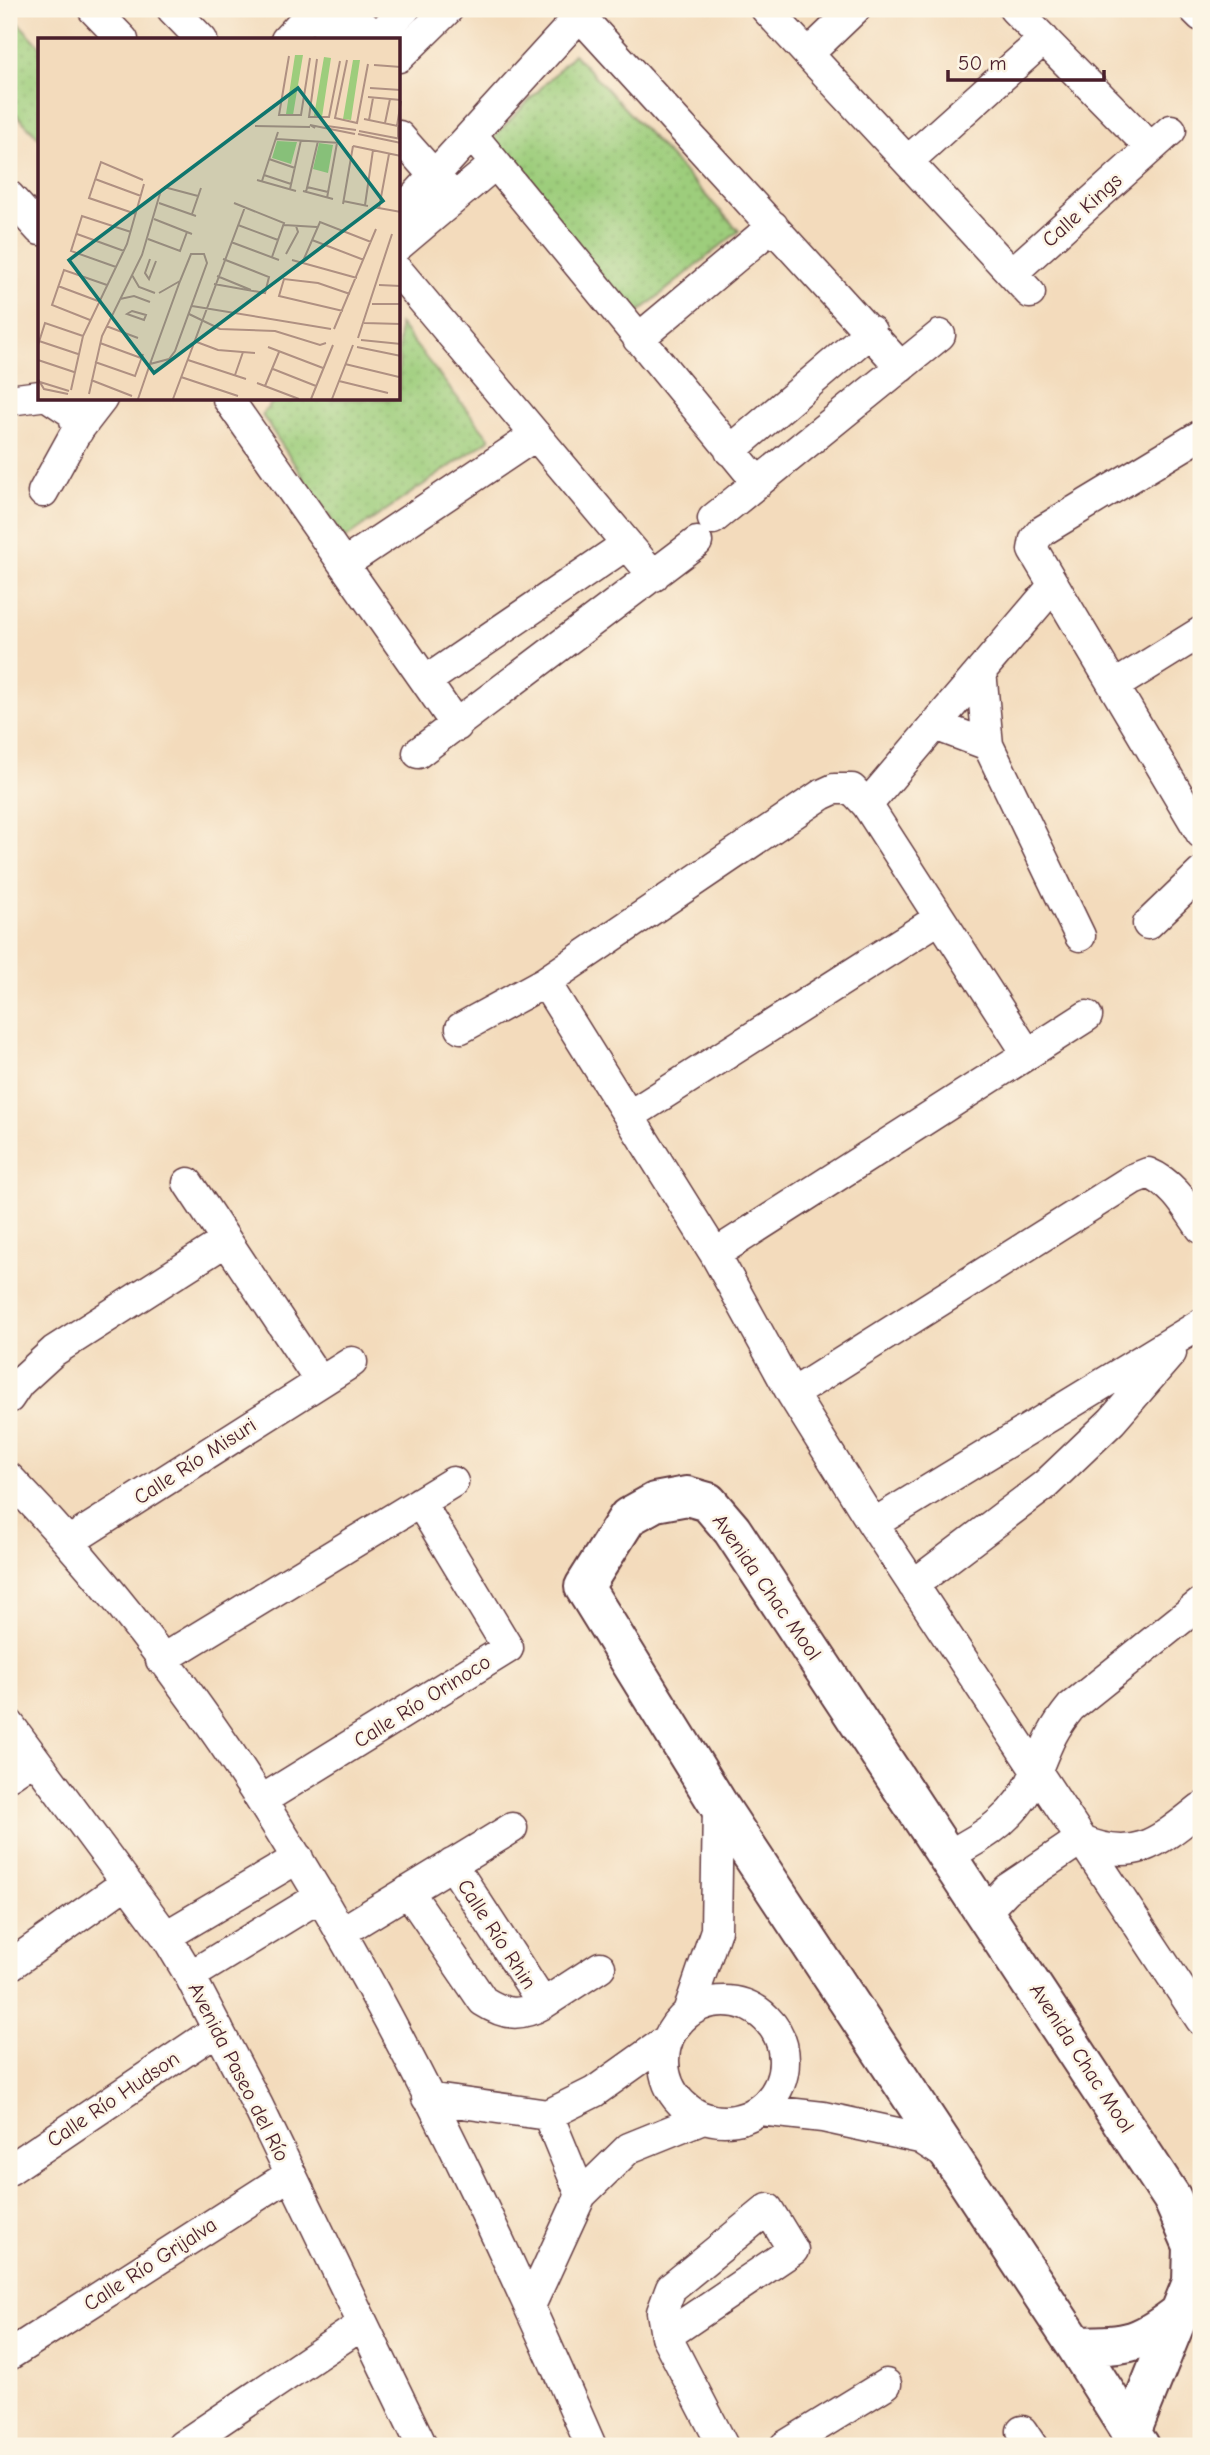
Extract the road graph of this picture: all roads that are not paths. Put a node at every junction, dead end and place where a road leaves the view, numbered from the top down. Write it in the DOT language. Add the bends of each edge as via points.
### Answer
graph roads {
  1 [pos="93,9"];
  2 [pos="172,9"];
  3 [pos="343,9"];
  4 [pos="405,9"];
  5 [pos="448,9"];
  6 [pos="766,9"];
  7 [pos="855,9"];
  8 [pos="1014,9"];
  9 [pos="1194,9"];
  10 [pos="313,11"];
  11 [pos="583,12"];
  12 [pos="1201,16"];
  13 [pos="121,38"];
  14 [pos="200,38"];
  15 [pos="288,38"];
  16 [pos="341,38"];
  17 [pos="375,38"];
  18 [pos="387,38"];
  19 [pos="396,38"];
  20 [pos="1044,39"];
  21 [pos="808,54"];
  22 [pos="472,135"];
  23 [pos="401,138"];
  24 [pos="908,161"];
  25 [pos="495,164"];
  26 [pos="445,188"];
  27 [pos="9,195"];
  28 [pos="408,206"];
  29 [pos="773,226"];
  30 [pos="38,228"];
  31 [pos="401,236"];
  32 [pos="401,274"];
  33 [pos="871,331"];
  34 [pos="940,335"];
  35 [pos="638,339"];
  36 [pos="901,367"];
  37 [pos="38,396"];
  38 [pos="9,400"];
  39 [pos="55,401"];
  40 [pos="100,401"];
  41 [pos="238,403"];
  42 [pos="78,431"];
  43 [pos="536,435"];
  44 [pos="1201,435"];
  45 [pos="730,451"];
  46 [pos="758,483"];
  47 [pos="43,492"];
  48 [pos="627,544"];
  49 [pos="344,564"];
  50 [pos="654,576"];
  51 [pos="1054,585"];
  52 [pos="1201,632"];
  53 [pos="981,671"];
  54 [pos="426,681"];
  55 [pos="1114,686"];
  56 [pos="935,725"];
  57 [pos="457,726"];
  58 [pos="988,745"];
  59 [pos="418,753"];
  60 [pos="867,806"];
  61 [pos="1199,826"];
  62 [pos="1201,873"];
  63 [pos="940,918"];
  64 [pos="1148,924"];
  65 [pos="1080,936"];
  66 [pos="545,982"];
  67 [pos="1087,1016"];
  68 [pos="461,1028"];
  69 [pos="1027,1053"];
  70 [pos="629,1116"];
  71 [pos="188,1182"];
  72 [pos="1201,1228"];
  73 [pos="226,1241"];
  74 [pos="715,1254"];
  75 [pos="1195,1328"];
  76 [pos="352,1362"];
  77 [pos="319,1380"];
  78 [pos="792,1394"];
  79 [pos="9,1398"];
  80 [pos="9,1478"];
  81 [pos="453,1482"];
  82 [pos="420,1502"];
  83 [pos="873,1524"];
  84 [pos="70,1541"];
  85 [pos="913,1585"];
  86 [pos="1201,1603"];
  87 [pos="161,1660"];
  88 [pos="9,1724"];
  89 [pos="34,1758"];
  90 [pos="1036,1771"];
  91 [pos="9,1775"];
  92 [pos="262,1800"];
  93 [pos="718,1804"];
  94 [pos="1201,1808"];
  95 [pos="512,1828"];
  96 [pos="1080,1840"];
  97 [pos="948,1855"];
  98 [pos="298,1858"];
  99 [pos="452,1864"];
  100 [pos="126,1883"];
  101 [pos="408,1891"];
  102 [pos="321,1896"];
  103 [pos="986,1911"];
  104 [pos="343,1931"];
  105 [pos="166,1936"];
  106 [pos="9,1966"];
  107 [pos="600,1967"];
  108 [pos="190,1976"];
  109 [pos="543,2004"];
  110 [pos="688,2012"];
  111 [pos="1201,2020"];
  112 [pos="218,2029"];
  113 [pos="667,2040"];
  114 [pos="427,2098"];
  115 [pos="760,2110"];
  116 [pos="548,2116"];
  117 [pos="703,2118"];
  118 [pos="952,2159"];
  119 [pos="9,2170"];
  120 [pos="291,2174"];
  121 [pos="581,2195"];
  122 [pos="530,2305"];
  123 [pos="1182,2311"];
  124 [pos="363,2324"];
  125 [pos="666,2336"];
  126 [pos="1076,2346"];
  127 [pos="9,2355"];
  128 [pos="886,2384"];
  129 [pos="1135,2440"];
  130 [pos="182,2446"];
  131 [pos="422,2446"];
  132 [pos="591,2446"];
  133 [pos="723,2446"];
  134 [pos="785,2446"];
  1 -- 13 [label="street"];
  2 -- 14 [label="street"];
  3 -- 17 [label="street"];
  4 -- 18 [label="street"];
  5 -- 19 [label="street"];
  6 -- 21 [label="street, Calle Kings"];
  7 -- 21 [label="street"];
  8 -- 20 [label="street, Calle Kings"];
  9 -- 12 [label="street"];
  10 -- 15 [label="street"];
  10 -- 16 [label="street"];
  11 -- 22 [label="street"];
  11 -- 29 [label="street"];
  20 -- 24 [label="street"];
  20 -- 24 [label="street, Calle Kings" via="1161,139 1021,283"];
  21 -- 24 [label="street, Calle Kings"];
  22 -- 25 [label="street"];
  22 -- 26 [label="street"];
  23 -- 26 [label="street"];
  25 -- 26 [label="street"];
  25 -- 35 [label="street"];
  26 -- 28 [label="street"];
  27 -- 30 [label="street"];
  28 -- 31 [label="street"];
  29 -- 33 [label="street"];
  29 -- 35 [label="street"];
  32 -- 43 [label="street"];
  33 -- 36 [label="street"];
  33 -- 45 [label="street"];
  34 -- 36 [label="street"];
  35 -- 45 [label="street"];
  36 -- 46 [label="street"];
  37 -- 38 [label="street"];
  39 -- 42 [label="street" via="72,413"];
  40 -- 42 [label="street"];
  41 -- 49 [label="street"];
  42 -- 47 [label="street"];
  43 -- 48 [label="street"];
  43 -- 49 [label="street"];
  44 -- 51 [label="street" via="1042,531 1033,550"];
  45 -- 46 [label="street"];
  46 -- 50 [label="street"];
  48 -- 50 [label="street"];
  48 -- 54 [label="street"];
  49 -- 54 [label="street"];
  50 -- 57 [label="street"];
  51 -- 53 [label="street"];
  51 -- 55 [label="street"];
  52 -- 55 [label="street"];
  53 -- 56 [label="street"];
  53 -- 58 [label="street"];
  54 -- 57 [label="street"];
  55 -- 61 [label="street"];
  56 -- 58 [label="street"];
  56 -- 60 [label="street"];
  57 -- 59 [label="street"];
  58 -- 65 [label="street"];
  60 -- 63 [label="street"];
  60 -- 66 [label="street" via="852,789 821,795"];
  62 -- 64 [label="street"];
  63 -- 69 [label="street"];
  63 -- 70 [label="street"];
  66 -- 68 [label="street"];
  66 -- 70 [label="street"];
  67 -- 69 [label="street"];
  69 -- 74 [label="street"];
  70 -- 74 [label="street"];
  71 -- 73 [label="street"];
  72 -- 78 [label="street" via="1177,1192 1163,1180 1148,1173 1133,1179"];
  73 -- 77 [label="street"];
  73 -- 79 [label="street" via="54,1351"];
  74 -- 78 [label="street"];
  75 -- 83 [label="street"];
  75 -- 85 [label="street" via="1112,1421 1045,1485"];
  76 -- 77 [label="street, Calle Río Misuri"];
  77 -- 84 [label="street, Calle Río Misuri"];
  78 -- 83 [label="street"];
  80 -- 84 [label="street"];
  81 -- 82 [label="street"];
  82 -- 87 [label="street"];
  82 -- 92 [label="street, Calle Río Orinoco" via="508,1648"];
  83 -- 85 [label="street"];
  84 -- 87 [label="street"];
  85 -- 90 [label="street"];
  86 -- 90 [label="street" via="1071,1707 1043,1748"];
  87 -- 92 [label="street"];
  88 -- 89 [label="street, Avenida Paseo del Río"];
  89 -- 91 [label="street"];
  89 -- 100 [label="street, Avenida Paseo del Río"];
  90 -- 96 [label="street"];
  90 -- 97 [label="street" via="1027,1791 999,1825"];
  92 -- 98 [label="street"];
  93 -- 97 [label="main road, Avenida Chac Mool" via="584,1587 628,1517 655,1502 687,1496 708,1502 732,1530"];
  93 -- 110 [label="street" via="716,1930"];
  93 -- 118 [label="main road, Avenida Chac Mool"];
  94 -- 96 [label="street" via="1143,1849 1101,1850"];
  95 -- 99 [label="street, Calle Río Rhin"];
  96 -- 103 [label="street" via="1007,1889"];
  96 -- 111 [label="street"];
  97 -- 103 [label="main road, Avenida Chac Mool"];
  98 -- 102 [label="street"];
  98 -- 105 [label="street"];
  99 -- 101 [label="street, Calle Río Rhin"];
  99 -- 109 [label="street, Calle Río Rhin"];
  100 -- 105 [label="street, Avenida Paseo del Río"];
  100 -- 106 [label="street"];
  101 -- 104 [label="street, Calle Río Rhin"];
  101 -- 109 [label="street, Calle Río Rhin" via="483,2001 500,2012 525,2014"];
  102 -- 104 [label="street"];
  102 -- 108 [label="street"];
  103 -- 123 [label="main road, Avenida Chac Mool" via="1172,2198 1193,2246 1192,2282"];
  104 -- 114 [label="street"];
  105 -- 108 [label="street, Avenida Paseo del Río"];
  107 -- 109 [label="street, Calle Río Rhin"];
  108 -- 112 [label="street, Avenida Paseo del Río"];
  110 -- 113 [label="street"];
  110 -- 115 [label="street" via="723,2000 759,2011 772,2024 785,2060 774,2095"];
  112 -- 119 [label="street, Calle Río Hudson"];
  112 -- 120 [label="street, Avenida Paseo del Río"];
  113 -- 116 [label="street" via="594,2092"];
  113 -- 117 [label="street" via="663,2058 673,2094 686,2109"];
  114 -- 116 [label="street"];
  114 -- 122 [label="street"];
  115 -- 117 [label="street" via="723,2122"];
  115 -- 118 [label="street" via="822,2117 920,2138"];
  116 -- 121 [label="street"];
  117 -- 121 [label="street" via="629,2148"];
  118 -- 126 [label="main road, Avenida Chac Mool"];
  120 -- 124 [label="street, Avenida Paseo del Río"];
  120 -- 127 [label="street, Calle Río Grijalva"];
  121 -- 122 [label="street"];
  122 -- 132 [label="street"];
  123 -- 126 [label="main road" via="1151,2335 1128,2345"];
  123 -- 129 [label="main road, Avenida Chac Mool"];
  124 -- 130 [label="street"];
  124 -- 131 [label="street, Avenida Paseo del Río"];
  125 -- 125 [label="street" via="662,2312 671,2288 768,2209 793,2250"];
  125 -- 133 [label="street"];
  126 -- 129 [label="main road, Avenida Chac Mool"];
  128 -- 134 [label="street"];
}
